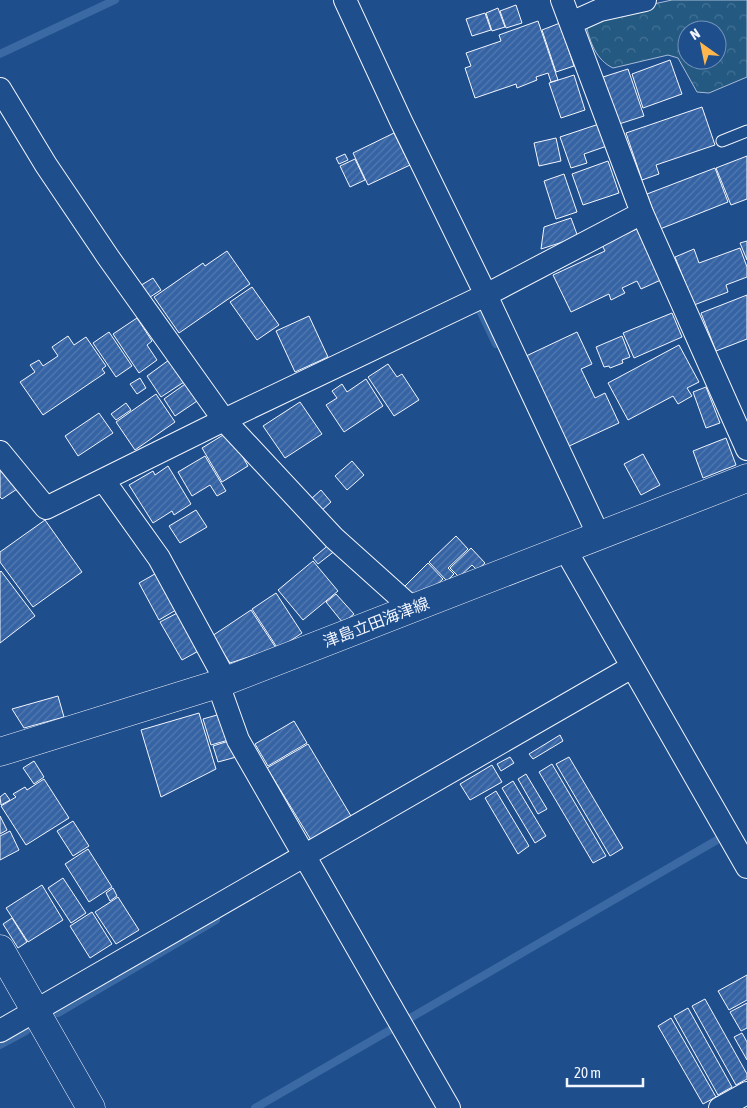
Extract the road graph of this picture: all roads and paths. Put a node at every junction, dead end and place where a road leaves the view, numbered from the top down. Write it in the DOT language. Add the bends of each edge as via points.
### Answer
graph roads {
  1 [pos="345,0"];
  2 [pos="562,0"];
  3 [pos="645,0"];
  4 [pos="571,23"];
  5 [pos="0,89"];
  6 [pos="747,131"];
  7 [pos="722,141"];
  8 [pos="642,214"];
  9 [pos="486,295"];
  10 [pos="224,420"];
  11 [pos="747,449"];
  12 [pos="0,452"];
  13 [pos="747,478"];
  14 [pos="104,480"];
  15 [pos="599,536"];
  16 [pos="565,549"];
  17 [pos="412,608"];
  18 [pos="632,667"];
  19 [pos="222,683"];
  20 [pos="0,752"];
  21 [pos="305,856"];
  22 [pos="747,867"];
  23 [pos="0,949"];
  24 [pos="35,1011"];
  25 [pos="0,1031"];
  26 [pos="747,1092"];
  27 [pos="91,1108"];
  28 [pos="449,1108"];
  29 [pos="720,1108"];
  1 -- 9 [label="street"];
  2 -- 4 [label="street"];
  3 -- 4 [label="street" via="600,10"];
  4 -- 8 [label="street"];
  5 -- 10 [label="street" via="46,165"];
  6 -- 7 [label="lane"];
  8 -- 9 [label="street"];
  8 -- 11 [label="street"];
  9 -- 10 [label="street"];
  9 -- 15 [label="street"];
  10 -- 14 [label="street"];
  10 -- 17 [label="street" via="334,538"];
  12 -- 14 [label="street" via="46,508"];
  13 -- 15 [label="main road, 津島立田海津線"];
  14 -- 19 [label="street" via="159,558"];
  15 -- 16 [label="main road, 津島立田海津線"];
  16 -- 17 [label="main road, 津島立田海津線"];
  16 -- 18 [label="street"];
  17 -- 19 [label="main road, 津島立田海津線"];
  18 -- 21 [label="street"];
  18 -- 22 [label="street"];
  19 -- 20 [label="main road, 津島立田海津線"];
  19 -- 21 [label="street" via="238,740"];
  21 -- 24 [label="street"];
  21 -- 28 [label="street"];
  23 -- 24 [label="main road"];
  24 -- 25 [label="street"];
  24 -- 27 [label="main road"];
  26 -- 29 [label="street"];
}
